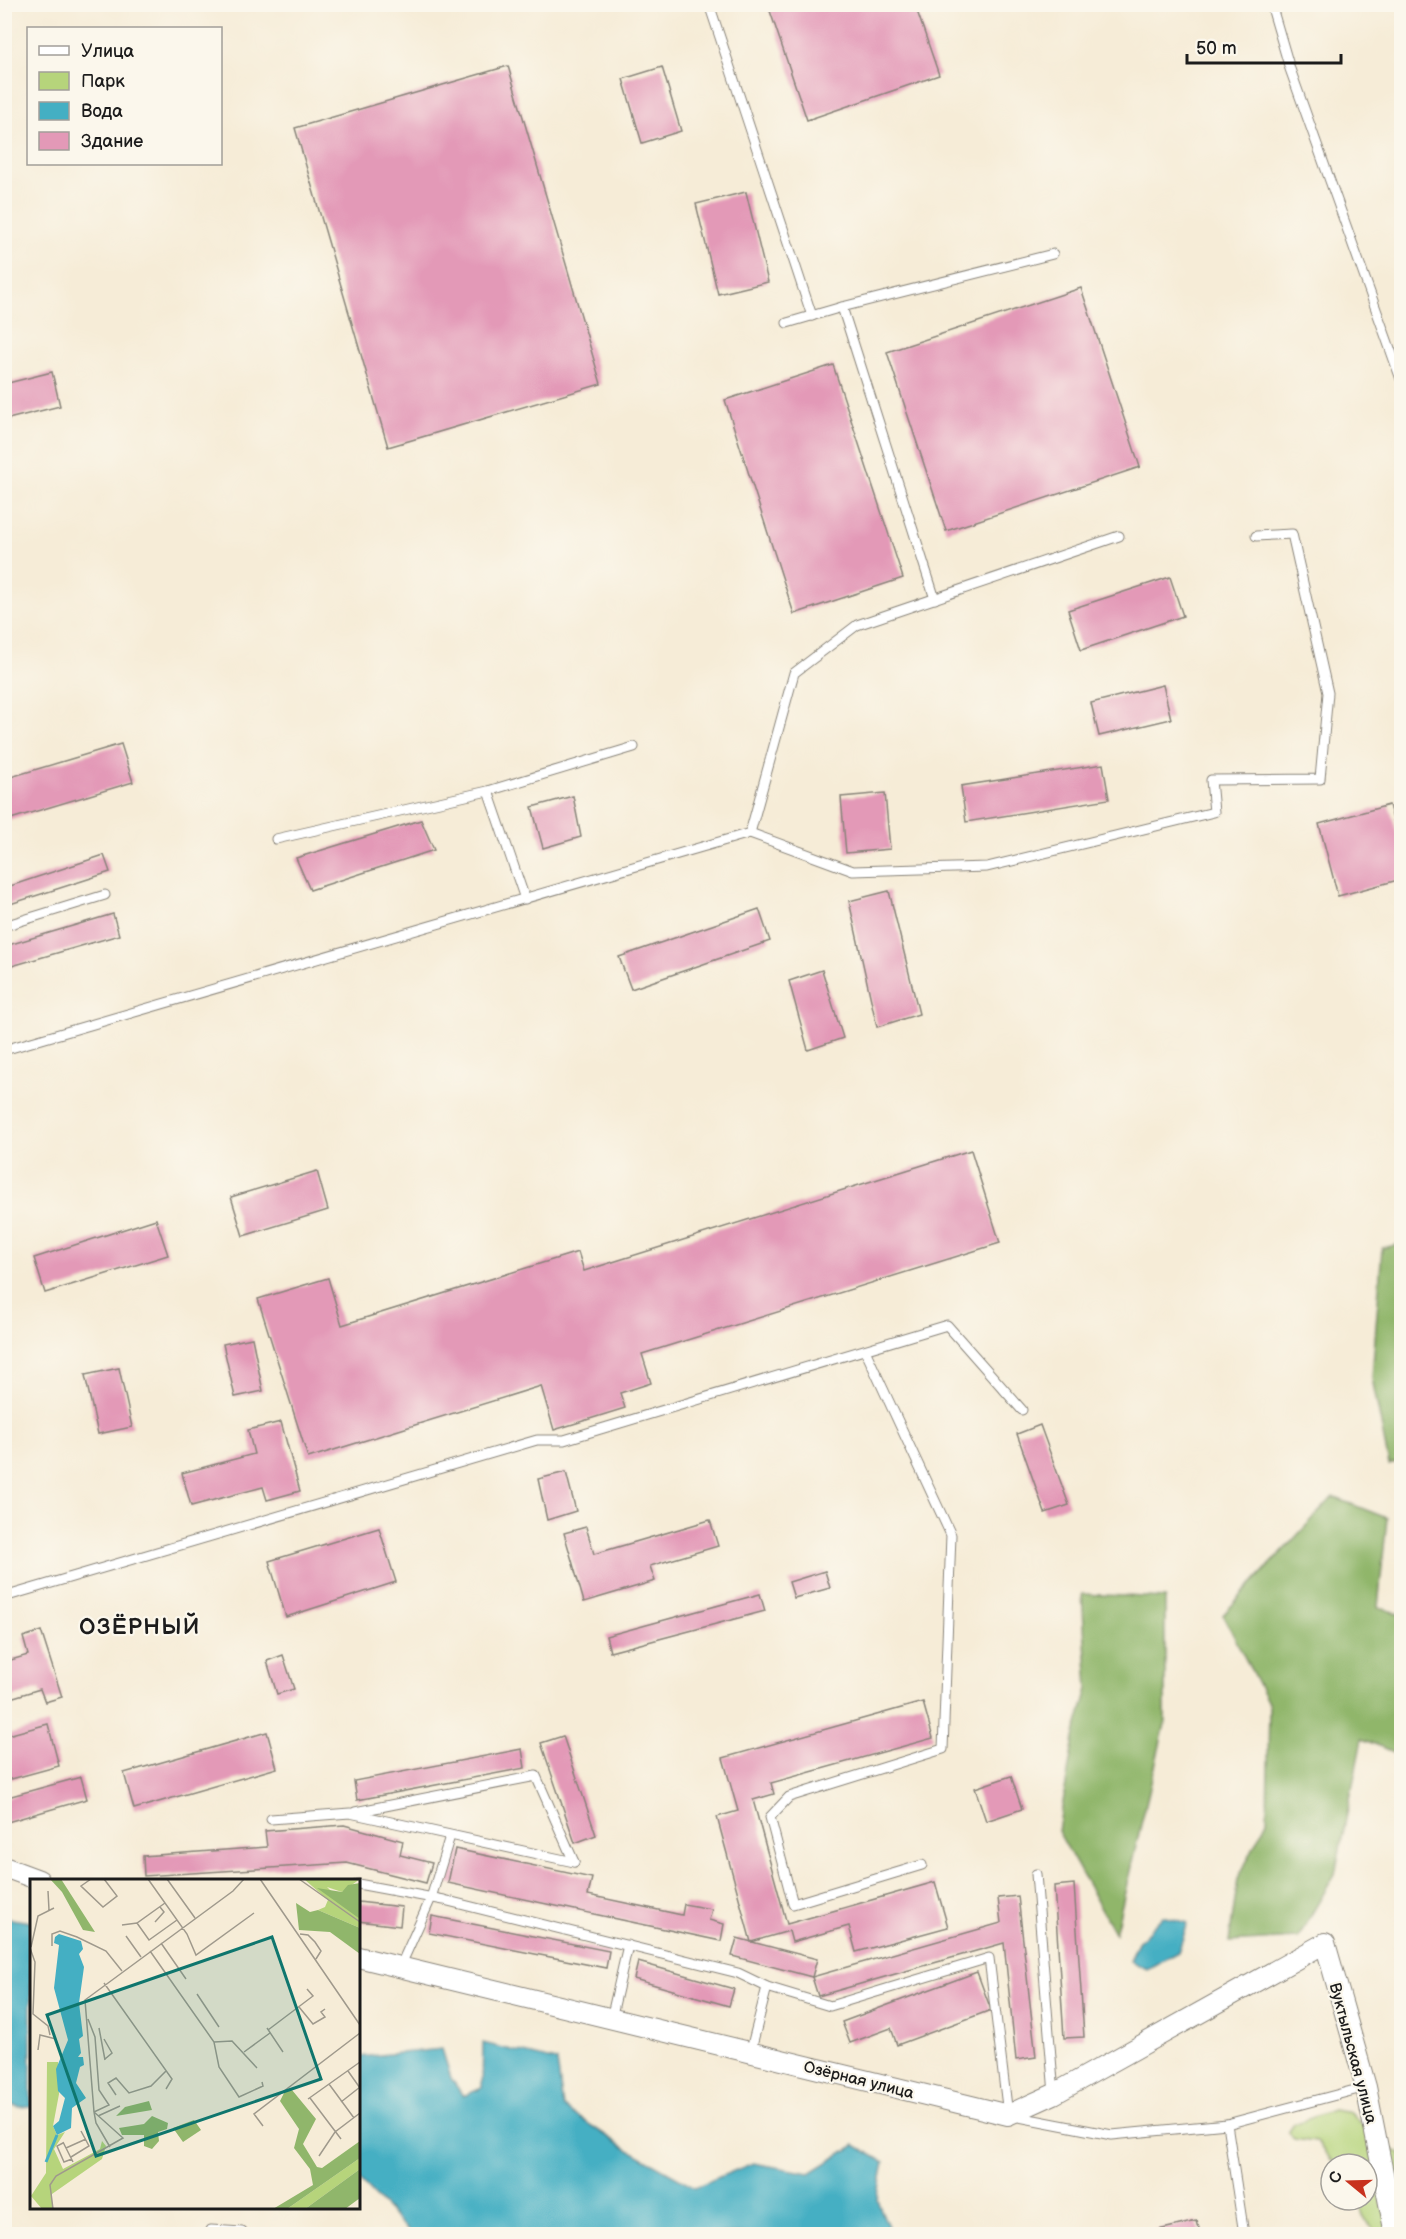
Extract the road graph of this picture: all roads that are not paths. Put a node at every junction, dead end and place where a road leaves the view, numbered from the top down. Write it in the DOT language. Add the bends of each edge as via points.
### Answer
graph roads {
  1 [pos="709,4"];
  2 [pos="1271,4"];
  3 [pos="1053,254"];
  4 [pos="842,307"];
  5 [pos="812,316"];
  6 [pos="787,323"];
  7 [pos="1401,382"];
  8 [pos="1119,536"];
  9 [pos="1256,536"];
  10 [pos="935,599"];
  11 [pos="634,747"];
  12 [pos="488,791"];
  13 [pos="750,833"];
  14 [pos="276,839"];
  15 [pos="105,895"];
  16 [pos="525,899"];
  17 [pos="4,926"];
  18 [pos="4,1050"];
  19 [pos="865,1350"];
  20 [pos="1022,1410"];
  21 [pos="4,1597"];
  22 [pos="350,1813"];
  23 [pos="271,1819"];
  24 [pos="450,1836"];
  25 [pos="922,1865"];
  26 [pos="4,1867"];
  27 [pos="1036,1874"];
  28 [pos="34,1879"];
  29 [pos="360,1884"];
  30 [pos="431,1898"];
  31 [pos="628,1946"];
  32 [pos="360,1957"];
  33 [pos="400,1967"];
  34 [pos="767,1987"];
  35 [pos="611,2019"];
  36 [pos="750,2053"];
  37 [pos="1366,2086"];
  38 [pos="1054,2094"];
  39 [pos="1008,2115"];
  40 [pos="1227,2124"];
  41 [pos="242,2232"];
  42 [pos="208,2235"];
  43 [pos="1244,2235"];
  44 [pos="1395,2235"];
  1 -- 5 [label="lane"];
  2 -- 7 [label="lane" via="1290,69"];
  3 -- 4 [label="lane"];
  4 -- 5 [label="lane"];
  4 -- 10 [label="lane"];
  5 -- 6 [label="lane"];
  8 -- 10 [label="lane"];
  9 -- 13 [label="lane" via="1292,534 1328,693 1320,779 1211,780 1214,812 987,867 853,871"];
  10 -- 13 [label="lane" via="857,625 794,674"];
  11 -- 12 [label="lane"];
  12 -- 14 [label="lane"];
  12 -- 16 [label="lane"];
  13 -- 16 [label="lane"];
  15 -- 17 [label="lane"];
  16 -- 18 [label="lane"];
  19 -- 20 [label="lane" via="947,1325"];
  19 -- 21 [label="lane" via="564,1440 537,1440"];
  19 -- 25 [label="lane" via="951,1535 942,1749 789,1797 770,1818 793,1904"];
  22 -- 23 [label="lane"];
  22 -- 24 [label="lane"];
  22 -- 24 [label="lane" via="536,1776 574,1862"];
  24 -- 30 [label="lane"];
  26 -- 28 [label="street"];
  27 -- 38 [label="lane"];
  29 -- 30 [label="lane"];
  30 -- 31 [label="lane"];
  30 -- 33 [label="lane"];
  31 -- 34 [label="lane" via="738,1973"];
  31 -- 35 [label="lane"];
  32 -- 33 [label="street, Озёрная улица"];
  33 -- 35 [label="street, Озёрная улица"];
  34 -- 36 [label="lane"];
  34 -- 39 [label="lane" via="830,2006 988,1958"];
  35 -- 36 [label="street, Озёрная улица"];
  36 -- 39 [label="street, Озёрная улица"];
  37 -- 38 [label="street, Вуктыльская улица" via="1325,1942"];
  37 -- 40 [label="lane"];
  37 -- 44 [label="street, Вуктыльская улица"];
  38 -- 39 [label="street"];
  39 -- 40 [label="lane" via="1112,2135"];
  40 -- 43 [label="lane"];
  41 -- 42 [label="lane" via="211,2230"];
}
